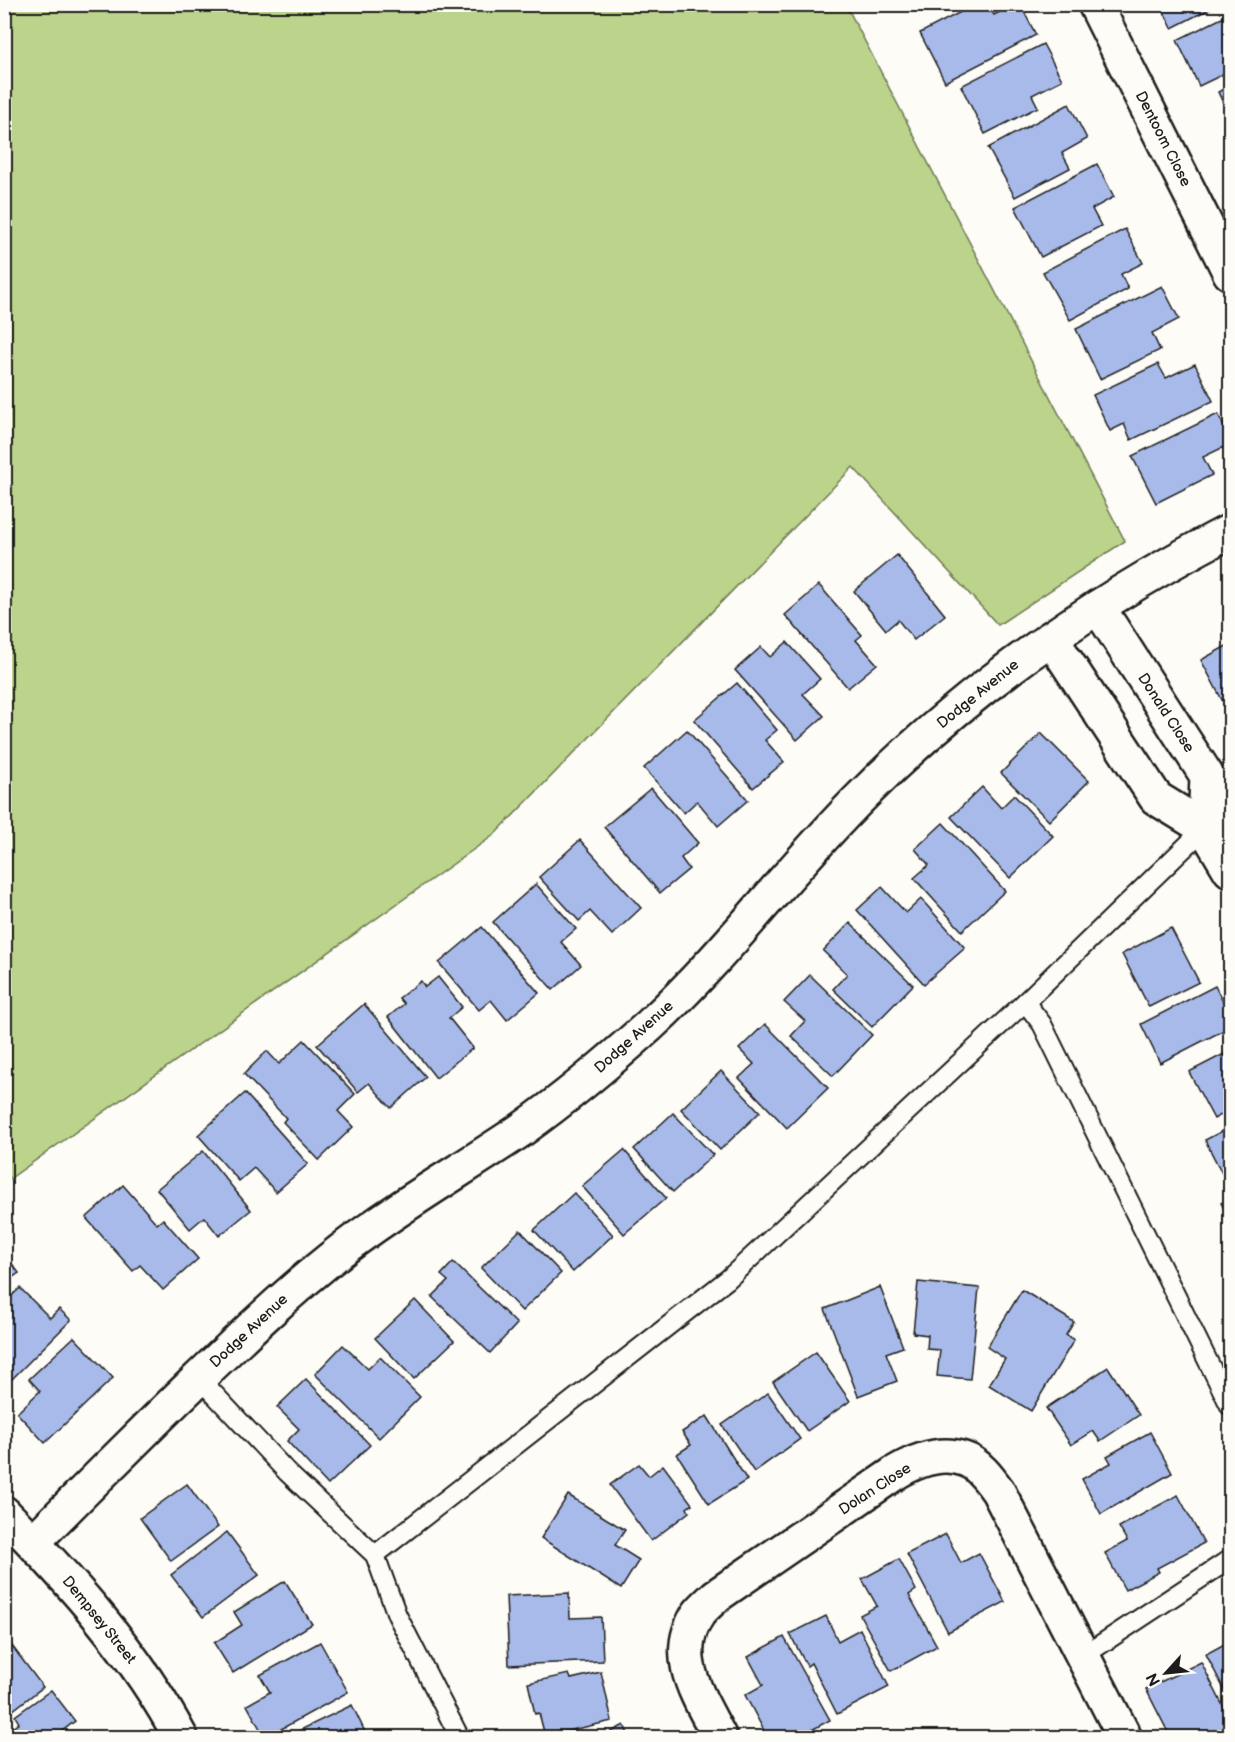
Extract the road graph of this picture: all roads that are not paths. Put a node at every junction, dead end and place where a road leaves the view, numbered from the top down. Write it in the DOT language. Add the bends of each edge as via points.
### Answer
graph roads {
  1 [pos="1095,4"];
  2 [pos="1226,253"];
  3 [pos="1230,531"];
  4 [pos="1098,607"];
  5 [pos="1051,638"];
  6 [pos="1218,819"];
  7 [pos="1230,870"];
  8 [pos="1024,1002"];
  9 [pos="199,1378"];
  10 [pos="1230,1406"];
  11 [pos="4,1513"];
  12 [pos="33,1542"];
  13 [pos="375,1555"];
  14 [pos="1230,1559"];
  15 [pos="1083,1656"];
  16 [pos="181,1737"];
  17 [pos="460,1737"];
  18 [pos="720,1737"];
  19 [pos="1125,1737"];
  1 -- 2 [label="street, Dentoom Close"];
  3 -- 4 [label="street, Dodge Avenue"];
  4 -- 5 [label="street, Dodge Avenue"];
  4 -- 6 [label="street, Donald Close" via="1207,776"];
  5 -- 6 [label="street" via="1156,798"];
  5 -- 9 [label="street, Dodge Avenue" via="914,745 835,823 717,958 652,1023 525,1127 346,1247"];
  6 -- 7 [label="street"];
  6 -- 8 [label="lane"];
  8 -- 10 [label="lane" via="1042,1024"];
  8 -- 13 [label="lane" via="728,1280"];
  9 -- 12 [label="street, Dodge Avenue"];
  9 -- 13 [label="lane" via="288,1473"];
  11 -- 12 [label="street, Dempsey Street"];
  12 -- 16 [label="street, Dempsey Street" via="123,1647"];
  13 -- 17 [label="lane" via="397,1615"];
  14 -- 15 [label="lane"];
  15 -- 18 [label="street, Dolan Close" via="986,1473 965,1459 928,1458 895,1473 716,1596 700,1612 685,1645 687,1666"];
  15 -- 19 [label="street, Dolan Close"];
}
